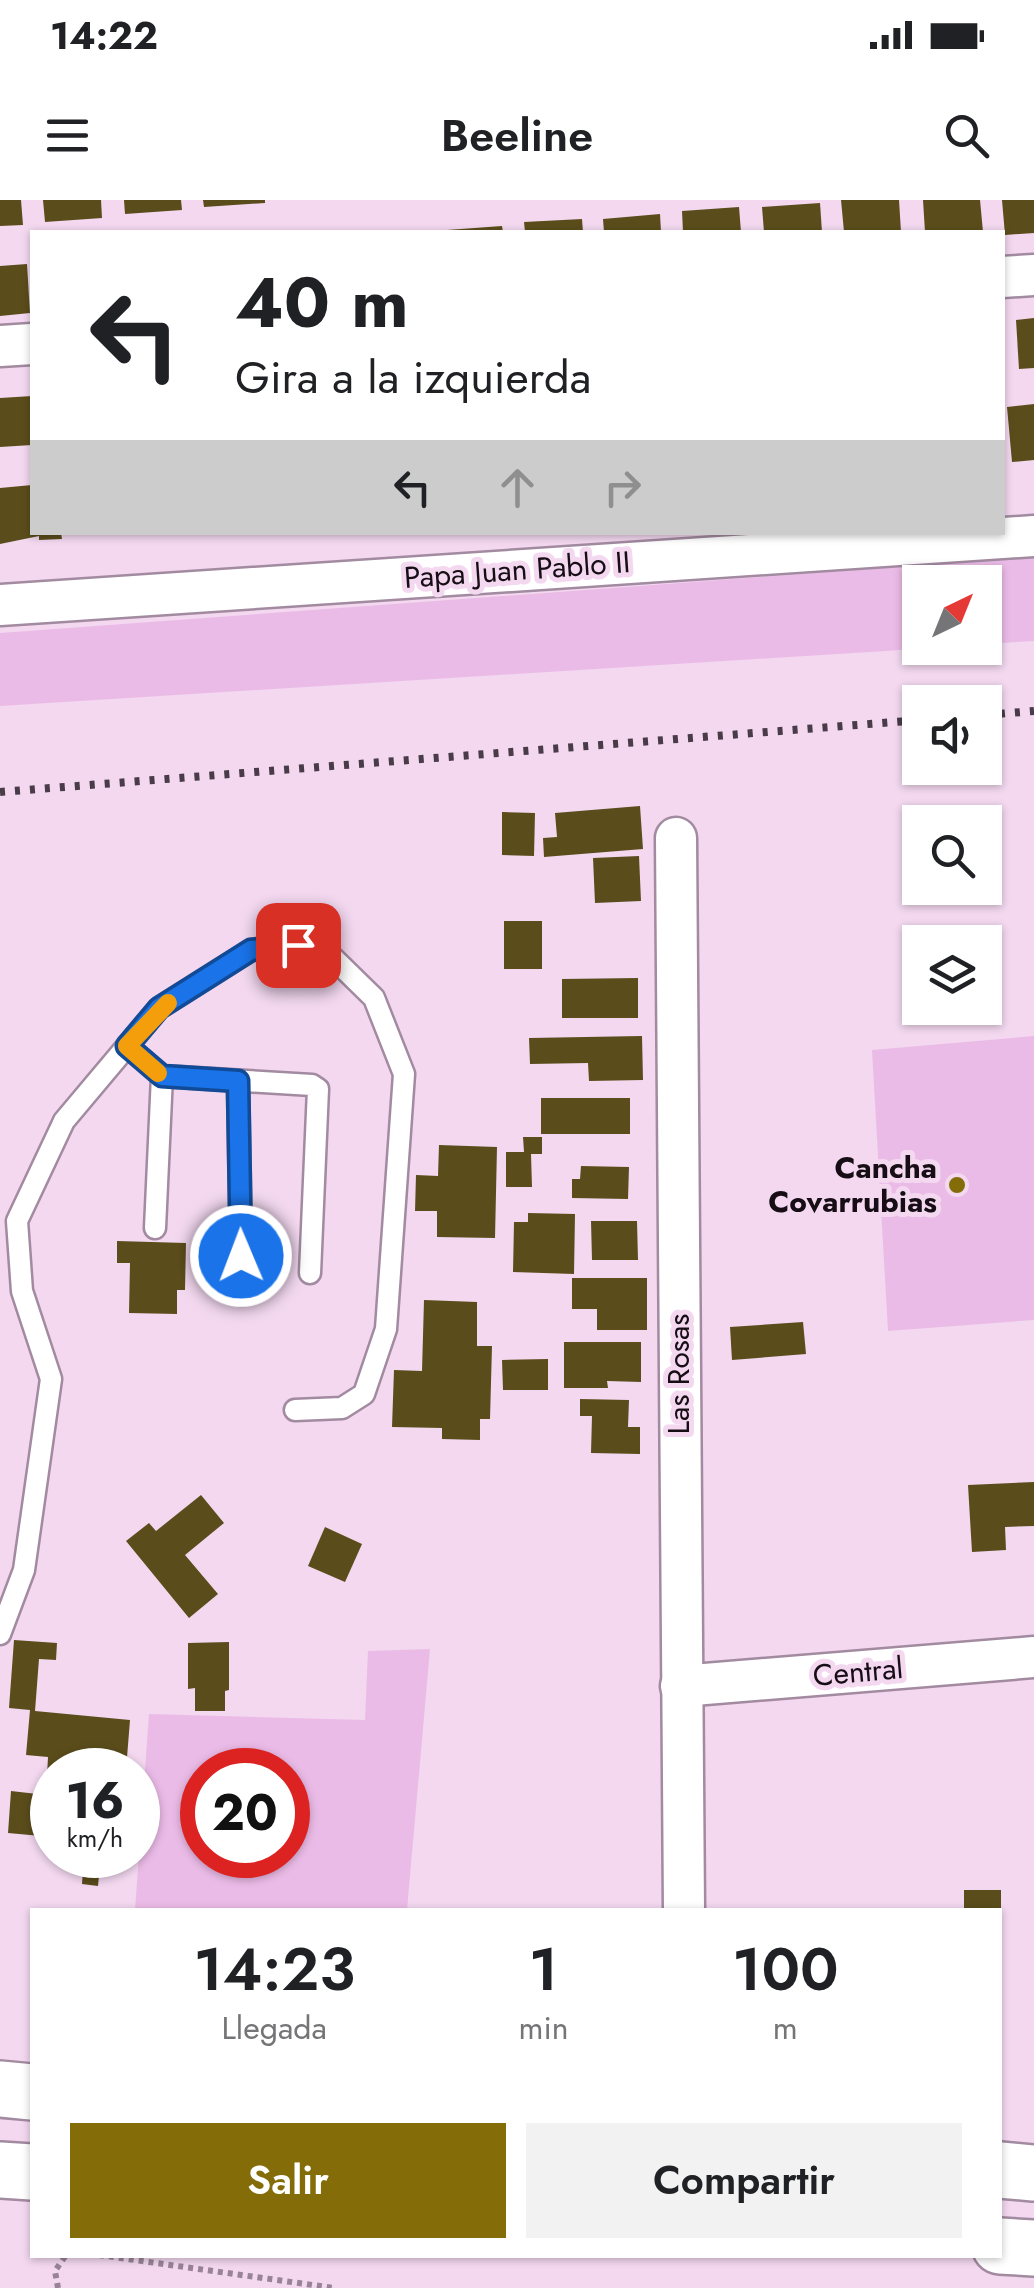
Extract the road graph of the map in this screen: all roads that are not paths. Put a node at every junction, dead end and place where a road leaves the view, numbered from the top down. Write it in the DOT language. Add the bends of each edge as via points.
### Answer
graph roads {
  1 [pos="1034,275"];
  2 [pos="1005,277"];
  3 [pos="30,344"];
  4 [pos="0,346"];
  5 [pos="1034,536"];
  6 [pos="0,605"];
  7 [pos="676,838"];
  8 [pos="127,1046"];
  9 [pos="162,1076"];
  10 [pos="238,1081"];
  11 [pos="155,1228"];
  12 [pos="241,1256"];
  13 [pos="310,1273"];
  14 [pos="295,1410"];
  15 [pos="0,1634"];
  16 [pos="1034,1657"];
  17 [pos="681,1686"];
  18 [pos="684,1908"];
  19 [pos="0,2170"];
  20 [pos="1002,2170"];
  21 [pos="30,2172"];
  22 [pos="1034,2173"];
  23 [pos="1002,2246"];
  24 [pos="1034,2248"];
  1 -- 2 [label="street"];
  3 -- 4 [label="street"];
  5 -- 6 [label="street, Papa Juan Pablo II"];
  7 -- 17 [label="street, Las Rosas"];
  8 -- 9 [label="lane"];
  8 -- 14 [label="lane" via="159,1008 251,950 298,945 329,954 374,998 404,1074 386,1329 364,1394 342,1408"];
  8 -- 15 [label="lane" via="64,1121 17,1221 22,1291 51,1379 24,1570"];
  9 -- 10 [label="lane"];
  9 -- 11 [label="lane"];
  10 -- 12 [label="lane"];
  10 -- 13 [label="lane" via="318,1090"];
  16 -- 17 [label="street, Central"];
  17 -- 18 [label="street, Las Rosas"];
  19 -- 21 [label="main road"];
  20 -- 22 [label="main road"];
  23 -- 24 [label="main road"];
}
